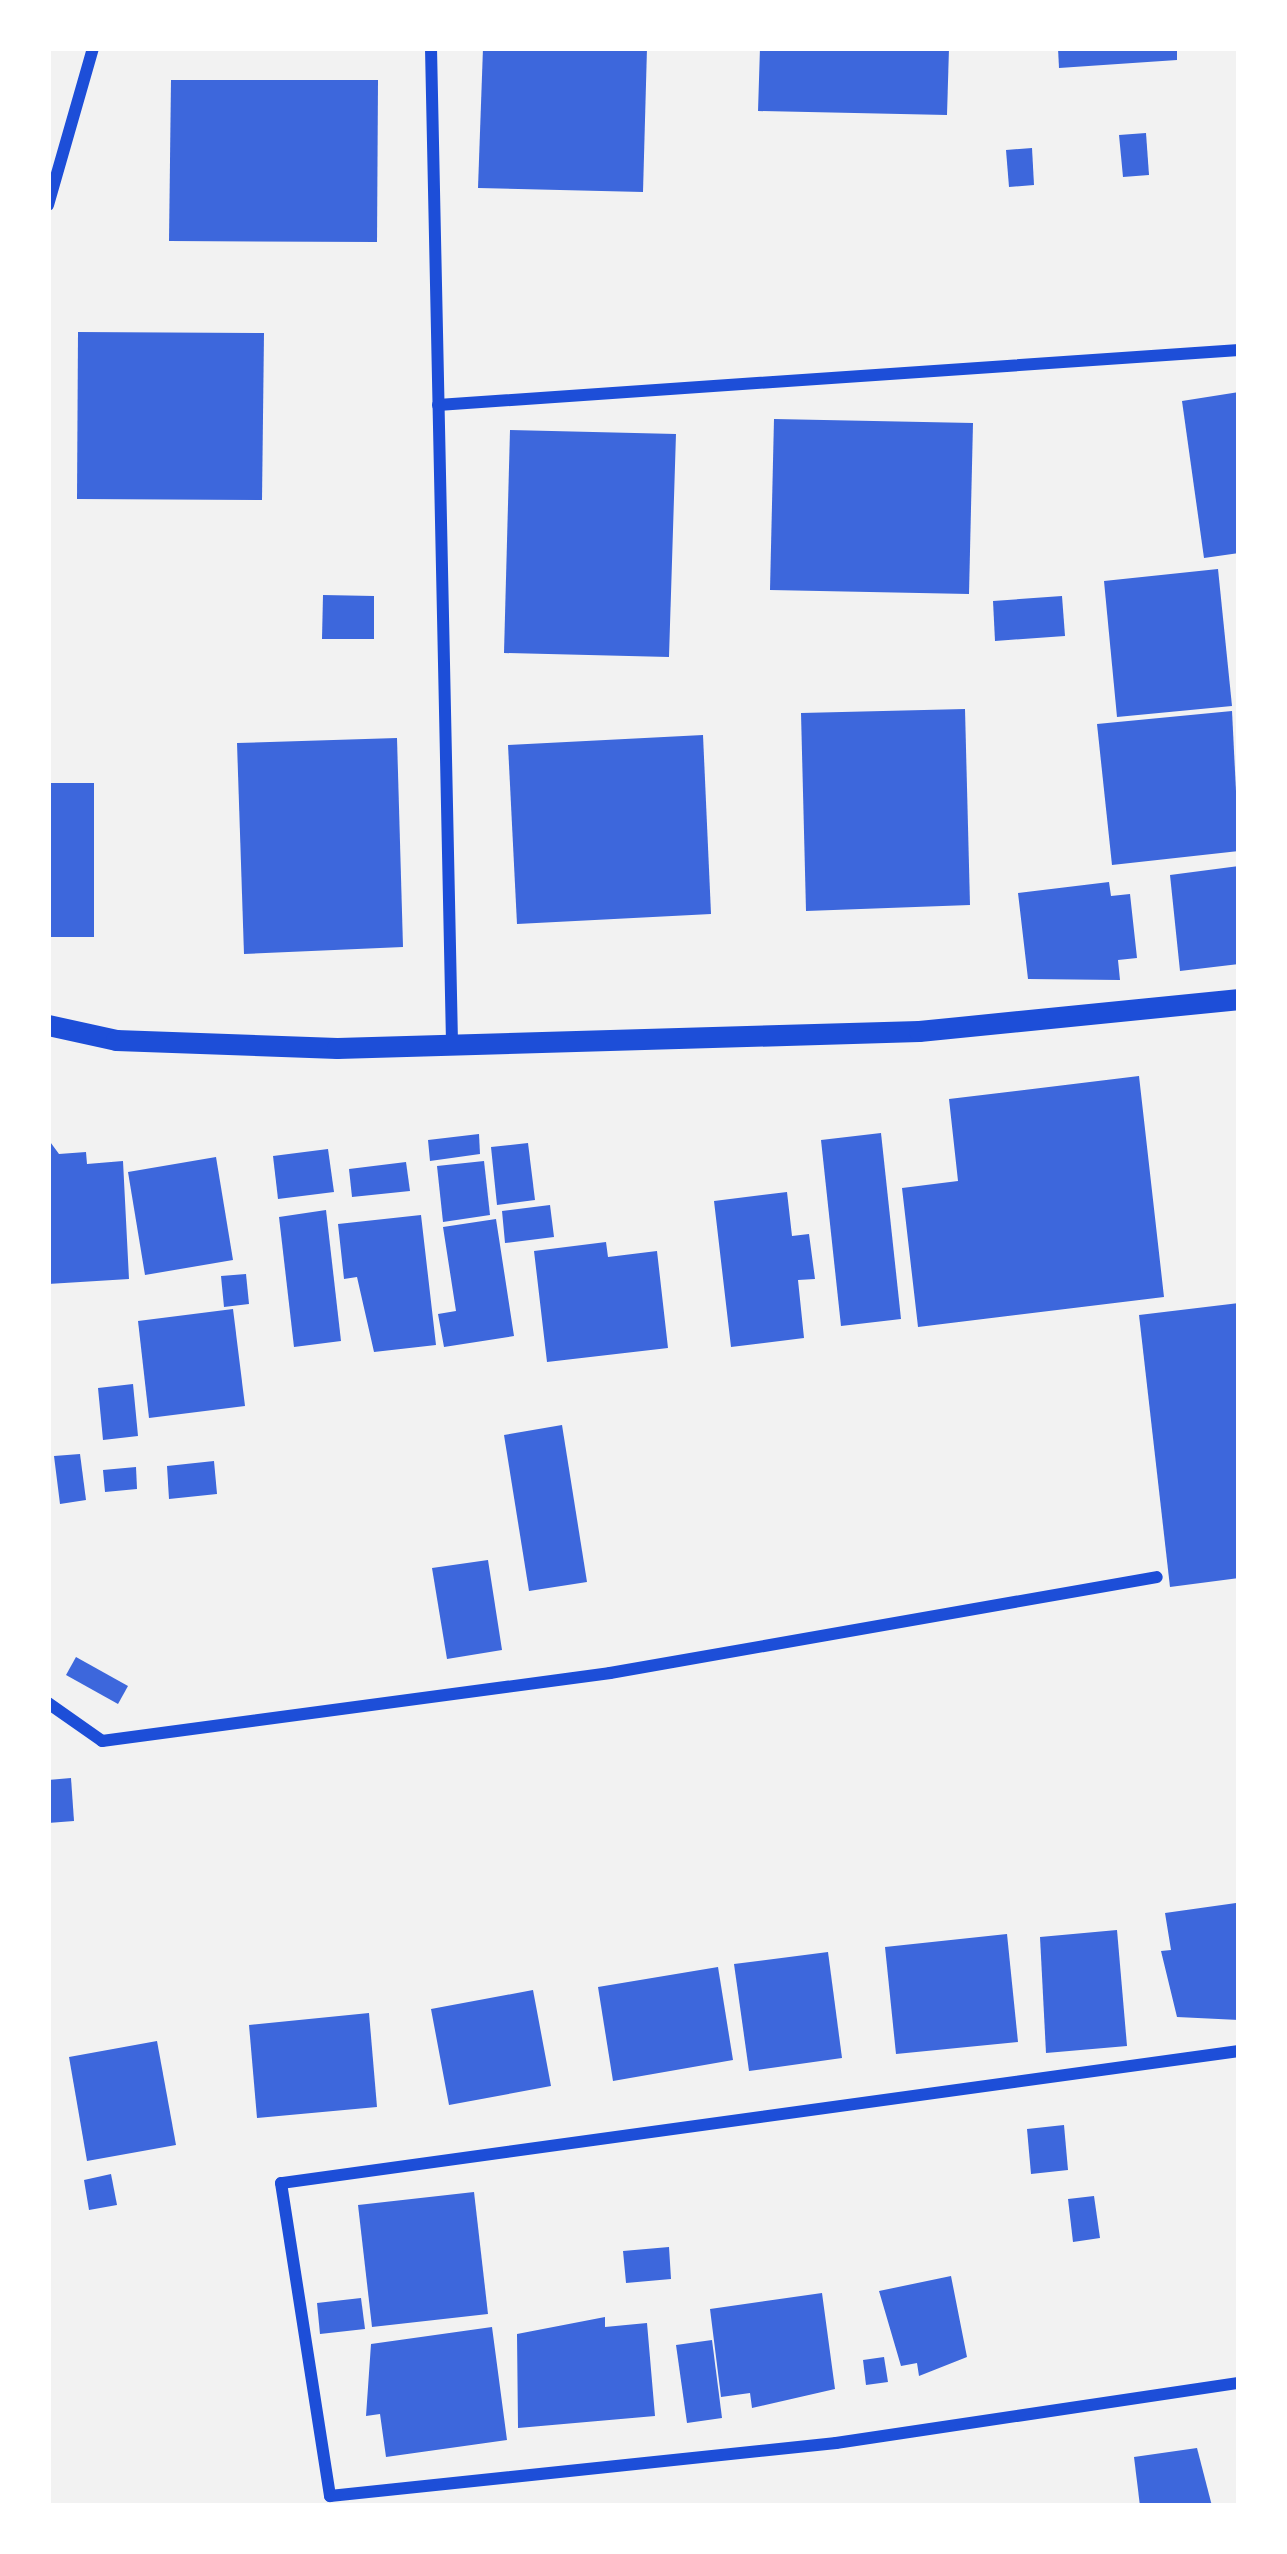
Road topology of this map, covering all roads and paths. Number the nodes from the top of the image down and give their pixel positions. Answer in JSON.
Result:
{"nodes":[{"id":1,"x":94,"y":48,"type":"edge"},
{"id":2,"x":431,"y":48,"type":"edge"},
{"id":3,"x":48,"y":205,"type":"edge"},
{"id":4,"x":1239,"y":350,"type":"edge"},
{"id":5,"x":438,"y":405,"type":"junction"},
{"id":6,"x":1239,"y":999,"type":"edge"},
{"id":7,"x":48,"y":1025,"type":"edge"},
{"id":8,"x":452,"y":1045,"type":"junction"},
{"id":9,"x":1157,"y":1576,"type":"dead end"},
{"id":10,"x":48,"y":1703,"type":"edge"},
{"id":11,"x":1239,"y":2051,"type":"edge"},
{"id":12,"x":1239,"y":2384,"type":"edge"}],
"edges":[{"from":1,"to":3,"type":"street"},
{"from":2,"to":5,"type":"street"},
{"from":4,"to":5,"type":"street"},
{"from":5,"to":8,"type":"street"},
{"from":6,"to":8,"type":"street"},
{"from":7,"to":8,"type":"street"},
{"from":9,"to":10,"type":"street"},
{"from":11,"to":12,"type":"street"}]}
